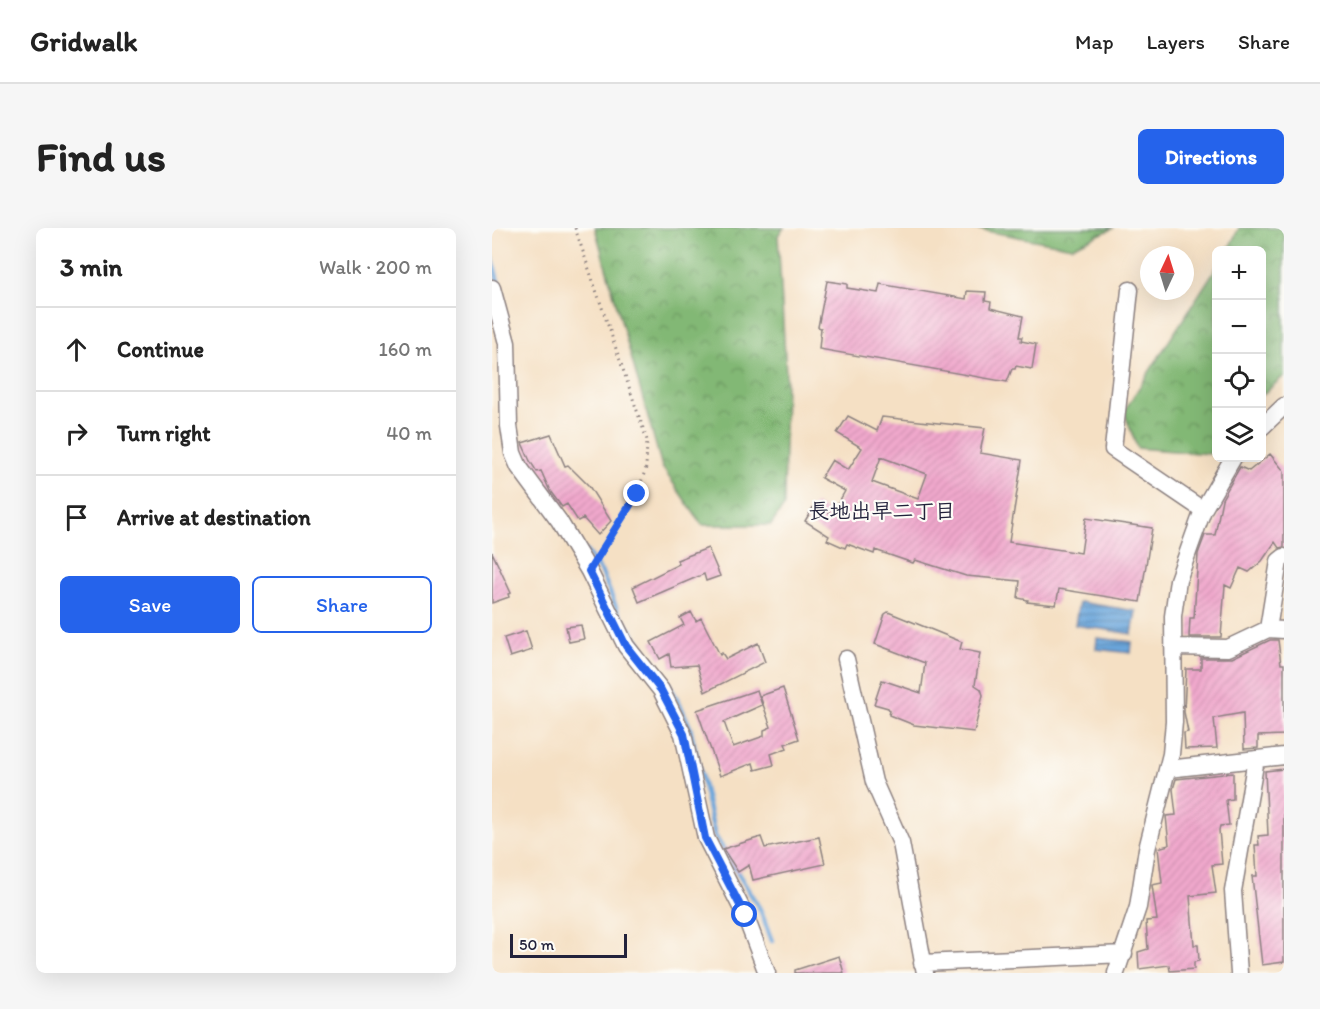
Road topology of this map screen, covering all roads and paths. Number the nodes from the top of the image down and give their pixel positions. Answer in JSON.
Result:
{"nodes":[{"id":1,"x":575,"y":228,"type":"edge"},
{"id":2,"x":492,"y":288,"type":"edge"},
{"id":3,"x":1130,"y":290,"type":"dead end"},
{"id":4,"x":1284,"y":406,"type":"edge"},
{"id":5,"x":1266,"y":423,"type":"edge"},
{"id":6,"x":1231,"y":462,"type":"edge"},
{"id":7,"x":1203,"y":510,"type":"junction"},
{"id":8,"x":1284,"y":557,"type":"edge"},
{"id":9,"x":589,"y":571,"type":"junction"},
{"id":10,"x":1276,"y":629,"type":"edge"},
{"id":11,"x":1173,"y":647,"type":"junction"},
{"id":12,"x":846,"y":659,"type":"dead end"},
{"id":13,"x":1284,"y":756,"type":"edge"},
{"id":14,"x":1256,"y":759,"type":"junction"},
{"id":15,"x":1168,"y":769,"type":"junction"},
{"id":16,"x":1124,"y":954,"type":"junction"},
{"id":17,"x":924,"y":968,"type":"edge"},
{"id":18,"x":767,"y":973,"type":"edge"},
{"id":19,"x":1116,"y":973,"type":"edge"},
{"id":20,"x":1239,"y":973,"type":"edge"}],
"edges":[{"from":1,"to":9,"type":"path"},
{"from":2,"to":9,"type":"street"},
{"from":3,"to":7,"type":"street"},
{"from":4,"to":5,"type":"street"},
{"from":6,"to":7,"type":"street"},
{"from":7,"to":11,"type":"street"},
{"from":8,"to":10,"type":"street"},
{"from":9,"to":18,"type":"street"},
{"from":10,"to":11,"type":"street"},
{"from":11,"to":15,"type":"street"},
{"from":12,"to":17,"type":"street"},
{"from":13,"to":14,"type":"street"},
{"from":14,"to":15,"type":"street"},
{"from":14,"to":20,"type":"street"},
{"from":15,"to":16,"type":"street"},
{"from":16,"to":17,"type":"street"},
{"from":16,"to":19,"type":"street"}]}
